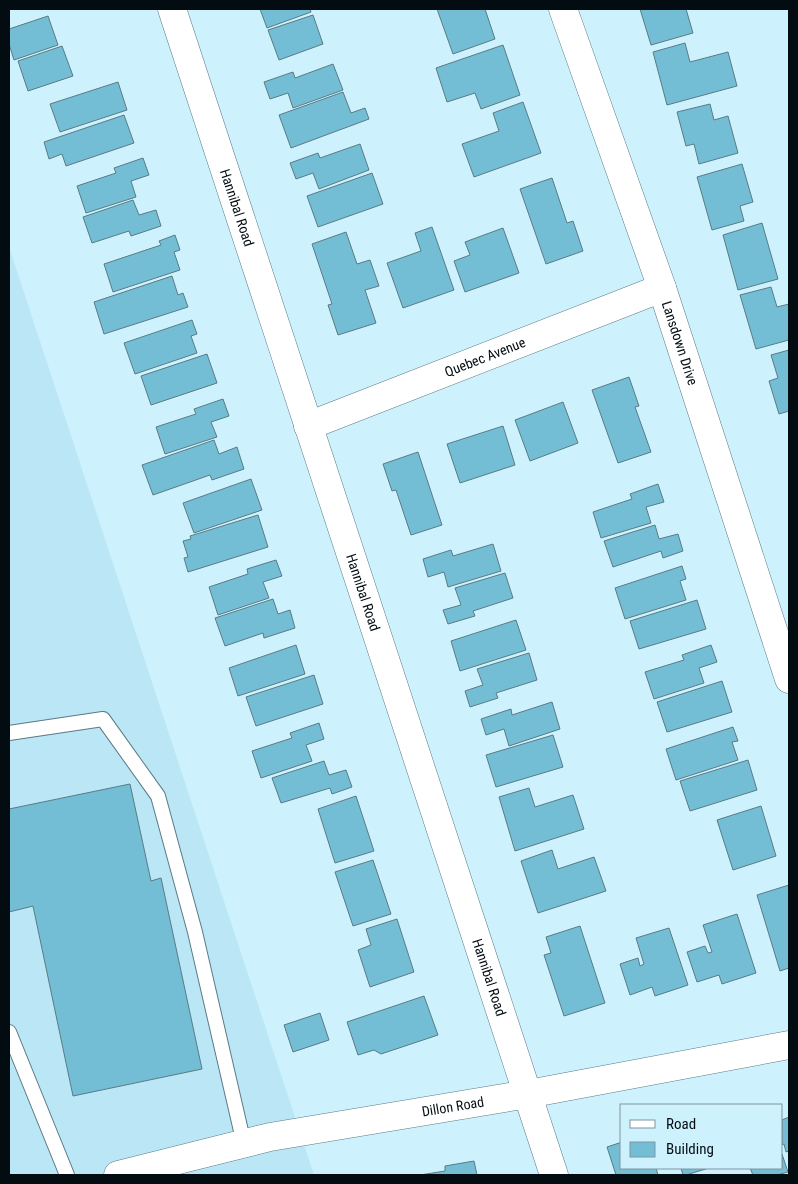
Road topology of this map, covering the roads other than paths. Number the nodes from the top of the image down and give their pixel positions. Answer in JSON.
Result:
{"nodes":[{"id":1,"x":172,"y":9,"type":"edge"},
{"id":2,"x":564,"y":9,"type":"edge"},
{"id":3,"x":662,"y":288,"type":"junction"},
{"id":4,"x":308,"y":426,"type":"junction"},
{"id":5,"x":789,"y":680,"type":"edge"},
{"id":6,"x":9,"y":733,"type":"edge"},
{"id":7,"x":9,"y":1032,"type":"edge"},
{"id":8,"x":789,"y":1045,"type":"edge"},
{"id":9,"x":528,"y":1094,"type":"junction"},
{"id":10,"x":244,"y":1144,"type":"junction"},
{"id":11,"x":67,"y":1175,"type":"edge"},
{"id":12,"x":118,"y":1175,"type":"edge"},
{"id":13,"x":554,"y":1175,"type":"edge"}],
"edges":[{"from":1,"to":4,"type":"street","name":"Hannibal Road"},
{"from":2,"to":3,"type":"street","name":"Lansdown Drive"},
{"from":3,"to":4,"type":"street","name":"Quebec Avenue"},
{"from":3,"to":5,"type":"street","name":"Lansdown Drive"},
{"from":4,"to":9,"type":"street","name":"Hannibal Road"},
{"from":6,"to":10,"type":"lane"},
{"from":7,"to":11,"type":"lane"},
{"from":8,"to":9,"type":"street","name":"Dillon Road"},
{"from":9,"to":10,"type":"street","name":"Dillon Road"},
{"from":9,"to":13,"type":"street","name":"Hannibal Road"},
{"from":10,"to":12,"type":"street","name":"Dillon Road"}]}
